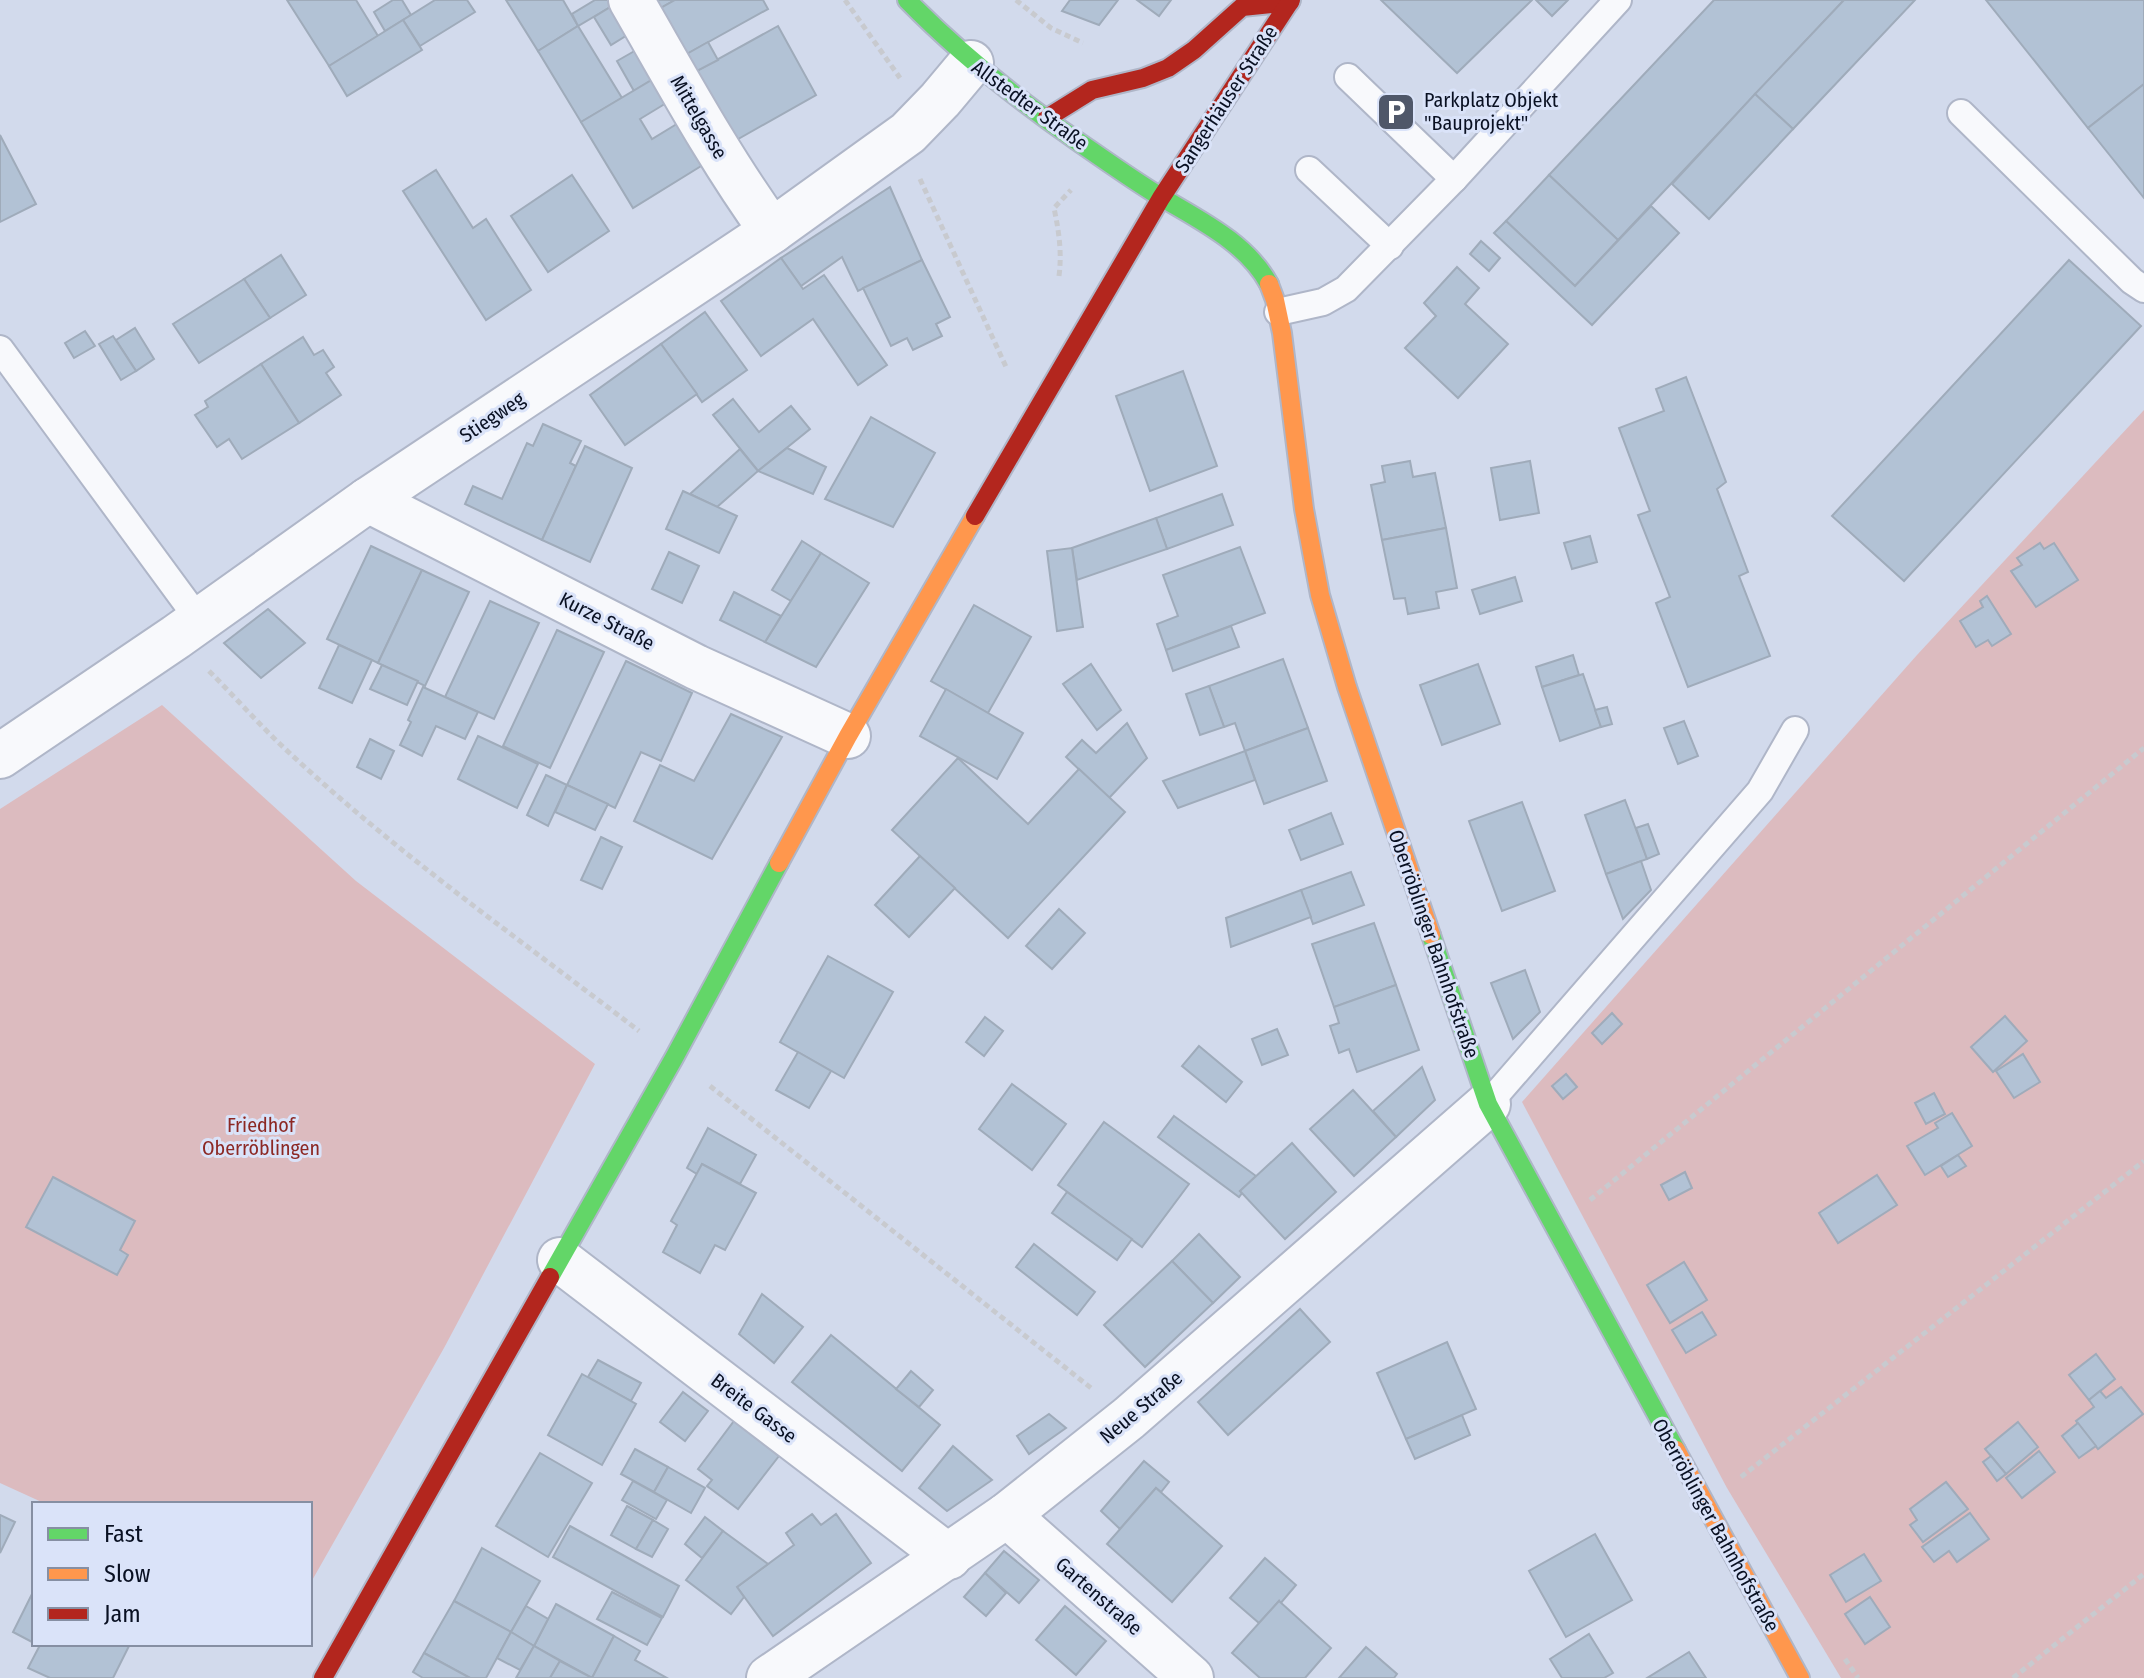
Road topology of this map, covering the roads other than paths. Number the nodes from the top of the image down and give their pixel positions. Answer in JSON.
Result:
{"nodes":[{"id":1,"x":631,"y":0,"type":"edge"},
{"id":2,"x":907,"y":0,"type":"edge"},
{"id":3,"x":1618,"y":0,"type":"edge"},
{"id":4,"x":1290,"y":1,"type":"edge"},
{"id":5,"x":971,"y":63,"type":"junction"},
{"id":6,"x":1348,"y":77,"type":"dead end"},
{"id":7,"x":1961,"y":113,"type":"dead end"},
{"id":8,"x":1047,"y":118,"type":"junction"},
{"id":9,"x":1309,"y":170,"type":"dead end"},
{"id":10,"x":1454,"y":179,"type":"junction"},
{"id":11,"x":1161,"y":198,"type":"junction"},
{"id":12,"x":772,"y":231,"type":"junction"},
{"id":13,"x":1390,"y":246,"type":"junction"},
{"id":14,"x":2144,"y":289,"type":"edge"},
{"id":15,"x":1278,"y":312,"type":"junction"},
{"id":16,"x":0,"y":349,"type":"edge"},
{"id":17,"x":368,"y":500,"type":"junction"},
{"id":18,"x":187,"y":628,"type":"junction"},
{"id":19,"x":1795,"y":730,"type":"dead end"},
{"id":20,"x":848,"y":736,"type":"junction"},
{"id":21,"x":0,"y":756,"type":"edge"},
{"id":22,"x":1488,"y":1104,"type":"junction"},
{"id":23,"x":560,"y":1260,"type":"junction"},
{"id":24,"x":1007,"y":1515,"type":"junction"},
{"id":25,"x":949,"y":1557,"type":"junction"},
{"id":26,"x":323,"y":1678,"type":"edge"},
{"id":27,"x":769,"y":1678,"type":"edge"},
{"id":28,"x":1191,"y":1678,"type":"edge"},
{"id":29,"x":1800,"y":1678,"type":"edge"}],
"edges":[{"from":1,"to":12,"type":"street","name":"Mittelgasse"},
{"from":2,"to":5,"type":"main road","name":"Allstedter Straße"},
{"from":3,"to":10,"type":"lane"},
{"from":4,"to":8,"type":"main road"},
{"from":4,"to":11,"type":"main road","name":"Sangerhäuser Straße"},
{"from":5,"to":8,"type":"main road","name":"Allstedter Straße"},
{"from":5,"to":12,"type":"street","name":"Stiegweg"},
{"from":6,"to":10,"type":"lane"},
{"from":7,"to":14,"type":"lane"},
{"from":8,"to":11,"type":"main road","name":"Allstedter Straße"},
{"from":9,"to":13,"type":"lane"},
{"from":10,"to":13,"type":"lane"},
{"from":11,"to":15,"type":"main road","name":"Oberröblinger Bahnhofstraße"},
{"from":11,"to":20,"type":"main road","name":"Sangerhäuser Straße"},
{"from":12,"to":17,"type":"street","name":"Stiegweg"},
{"from":13,"to":15,"type":"lane"},
{"from":15,"to":22,"type":"main road","name":"Oberröblinger Bahnhofstraße"},
{"from":16,"to":18,"type":"lane"},
{"from":17,"to":18,"type":"street","name":"Stiegweg"},
{"from":17,"to":20,"type":"street","name":"Kurze Straße"},
{"from":18,"to":21,"type":"street","name":"Stiegweg"},
{"from":19,"to":22,"type":"lane"},
{"from":20,"to":23,"type":"main road","name":"Sangerhäuser Straße"},
{"from":22,"to":24,"type":"street","name":"Neue Straße"},
{"from":22,"to":29,"type":"main road","name":"Oberröblinger Bahnhofstraße"},
{"from":23,"to":25,"type":"street","name":"Breite Gasse"},
{"from":23,"to":26,"type":"main road","name":"Sangerhäuser Straße"},
{"from":24,"to":25,"type":"street","name":"Neue Straße"},
{"from":24,"to":28,"type":"street","name":"Gartenstraße"},
{"from":25,"to":27,"type":"street","name":"Neue Straße"}]}
